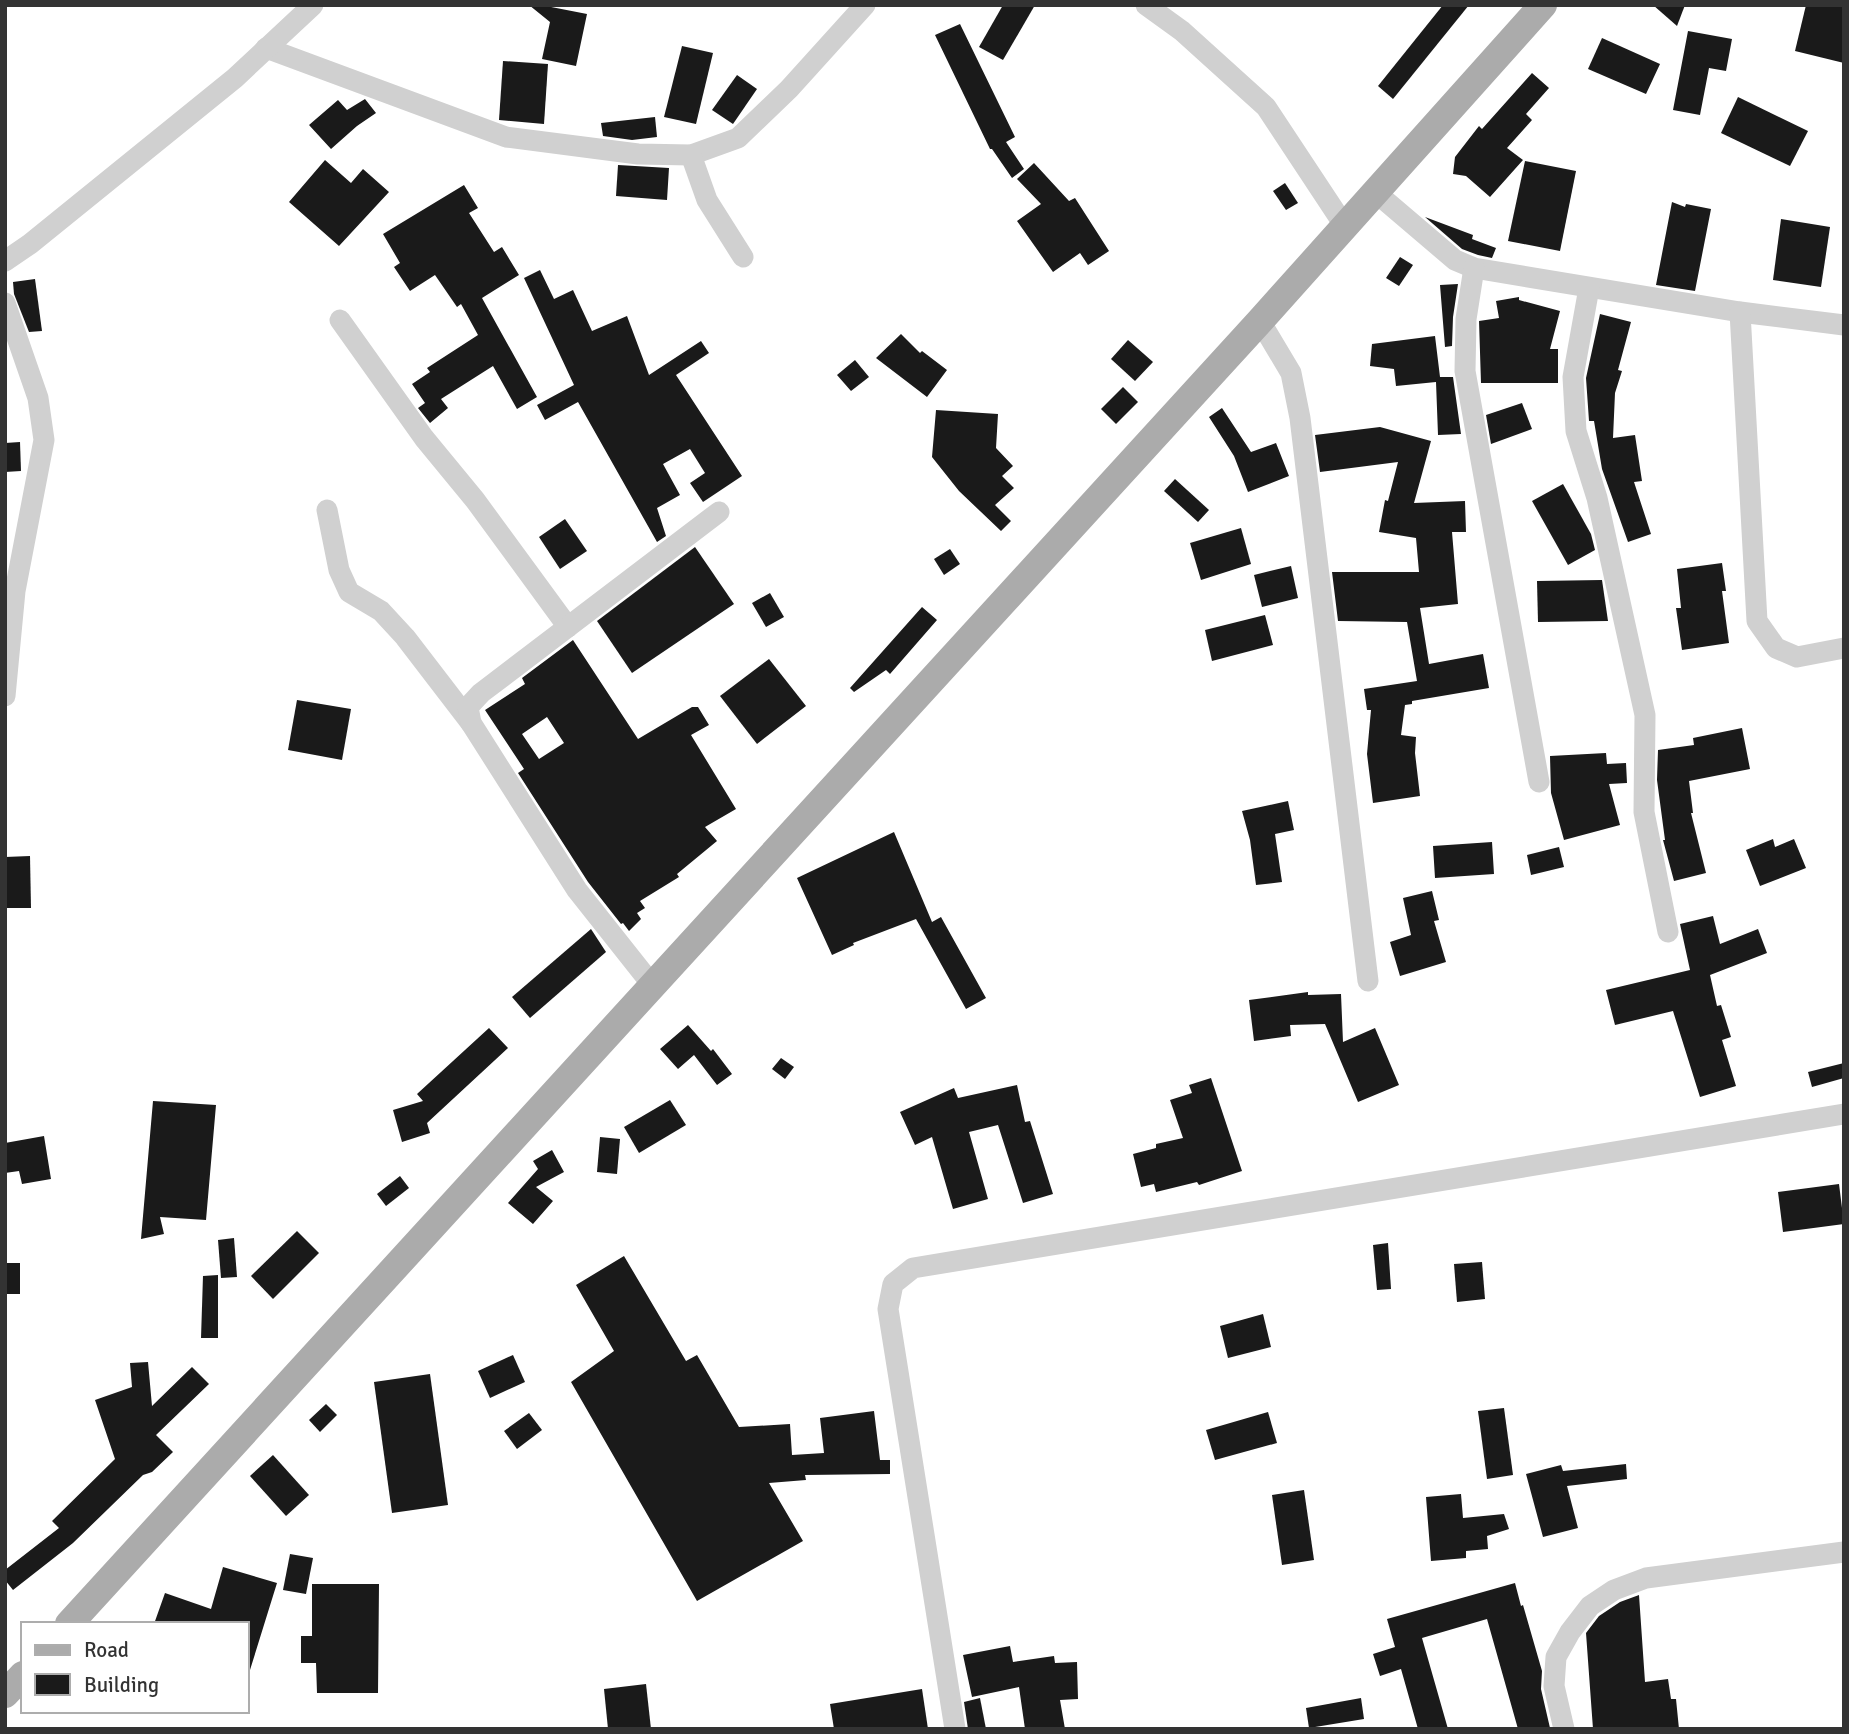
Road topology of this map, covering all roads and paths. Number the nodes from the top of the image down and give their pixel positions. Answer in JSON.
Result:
{"nodes":[{"id":1,"x":313,"y":5,"type":"edge"},
{"id":2,"x":865,"y":5,"type":"edge"},
{"id":3,"x":1146,"y":5,"type":"edge"},
{"id":4,"x":1543,"y":5,"type":"edge"},
{"id":5,"x":266,"y":48,"type":"junction"},
{"id":6,"x":691,"y":155,"type":"junction"},
{"id":7,"x":1374,"y":191,"type":"junction"},
{"id":8,"x":1344,"y":225,"type":"junction"},
{"id":9,"x":743,"y":257,"type":"dead end"},
{"id":10,"x":5,"y":261,"type":"edge"},
{"id":11,"x":1474,"y":268,"type":"junction"},
{"id":12,"x":1589,"y":288,"type":"junction"},
{"id":13,"x":5,"y":303,"type":"edge"},
{"id":14,"x":1740,"y":312,"type":"junction"},
{"id":15,"x":340,"y":320,"type":"dead end"},
{"id":16,"x":1260,"y":321,"type":"junction"},
{"id":17,"x":1844,"y":325,"type":"edge"},
{"id":18,"x":327,"y":510,"type":"dead end"},
{"id":19,"x":719,"y":512,"type":"dead end"},
{"id":20,"x":568,"y":627,"type":"junction"},
{"id":21,"x":1844,"y":648,"type":"edge"},
{"id":22,"x":5,"y":696,"type":"edge"},
{"id":23,"x":471,"y":723,"type":"junction"},
{"id":24,"x":1539,"y":782,"type":"dead end"},
{"id":25,"x":1668,"y":932,"type":"dead end"},
{"id":26,"x":1368,"y":981,"type":"dead end"},
{"id":27,"x":653,"y":986,"type":"junction"},
{"id":28,"x":1844,"y":1114,"type":"edge"},
{"id":29,"x":1844,"y":1552,"type":"edge"},
{"id":30,"x":71,"y":1622,"type":"edge"},
{"id":31,"x":21,"y":1677,"type":"edge"},
{"id":32,"x":5,"y":1694,"type":"edge"},
{"id":33,"x":955,"y":1729,"type":"edge"},
{"id":34,"x":1564,"y":1729,"type":"edge"}],
"edges":[{"from":1,"to":5,"type":"street"},
{"from":2,"to":6,"type":"street"},
{"from":3,"to":8,"type":"street"},
{"from":4,"to":7,"type":"main road"},
{"from":5,"to":6,"type":"street"},
{"from":5,"to":10,"type":"street"},
{"from":6,"to":9,"type":"street"},
{"from":7,"to":8,"type":"main road"},
{"from":7,"to":11,"type":"street"},
{"from":8,"to":16,"type":"main road"},
{"from":11,"to":12,"type":"street"},
{"from":11,"to":24,"type":"street"},
{"from":12,"to":14,"type":"street"},
{"from":12,"to":25,"type":"street"},
{"from":13,"to":22,"type":"street"},
{"from":14,"to":17,"type":"street"},
{"from":14,"to":21,"type":"street"},
{"from":15,"to":20,"type":"street"},
{"from":16,"to":26,"type":"street"},
{"from":16,"to":27,"type":"main road"},
{"from":18,"to":23,"type":"street"},
{"from":19,"to":20,"type":"street"},
{"from":20,"to":23,"type":"street"},
{"from":23,"to":27,"type":"street"},
{"from":27,"to":30,"type":"main road"},
{"from":28,"to":33,"type":"street"},
{"from":29,"to":34,"type":"street"},
{"from":31,"to":32,"type":"main road"}]}
